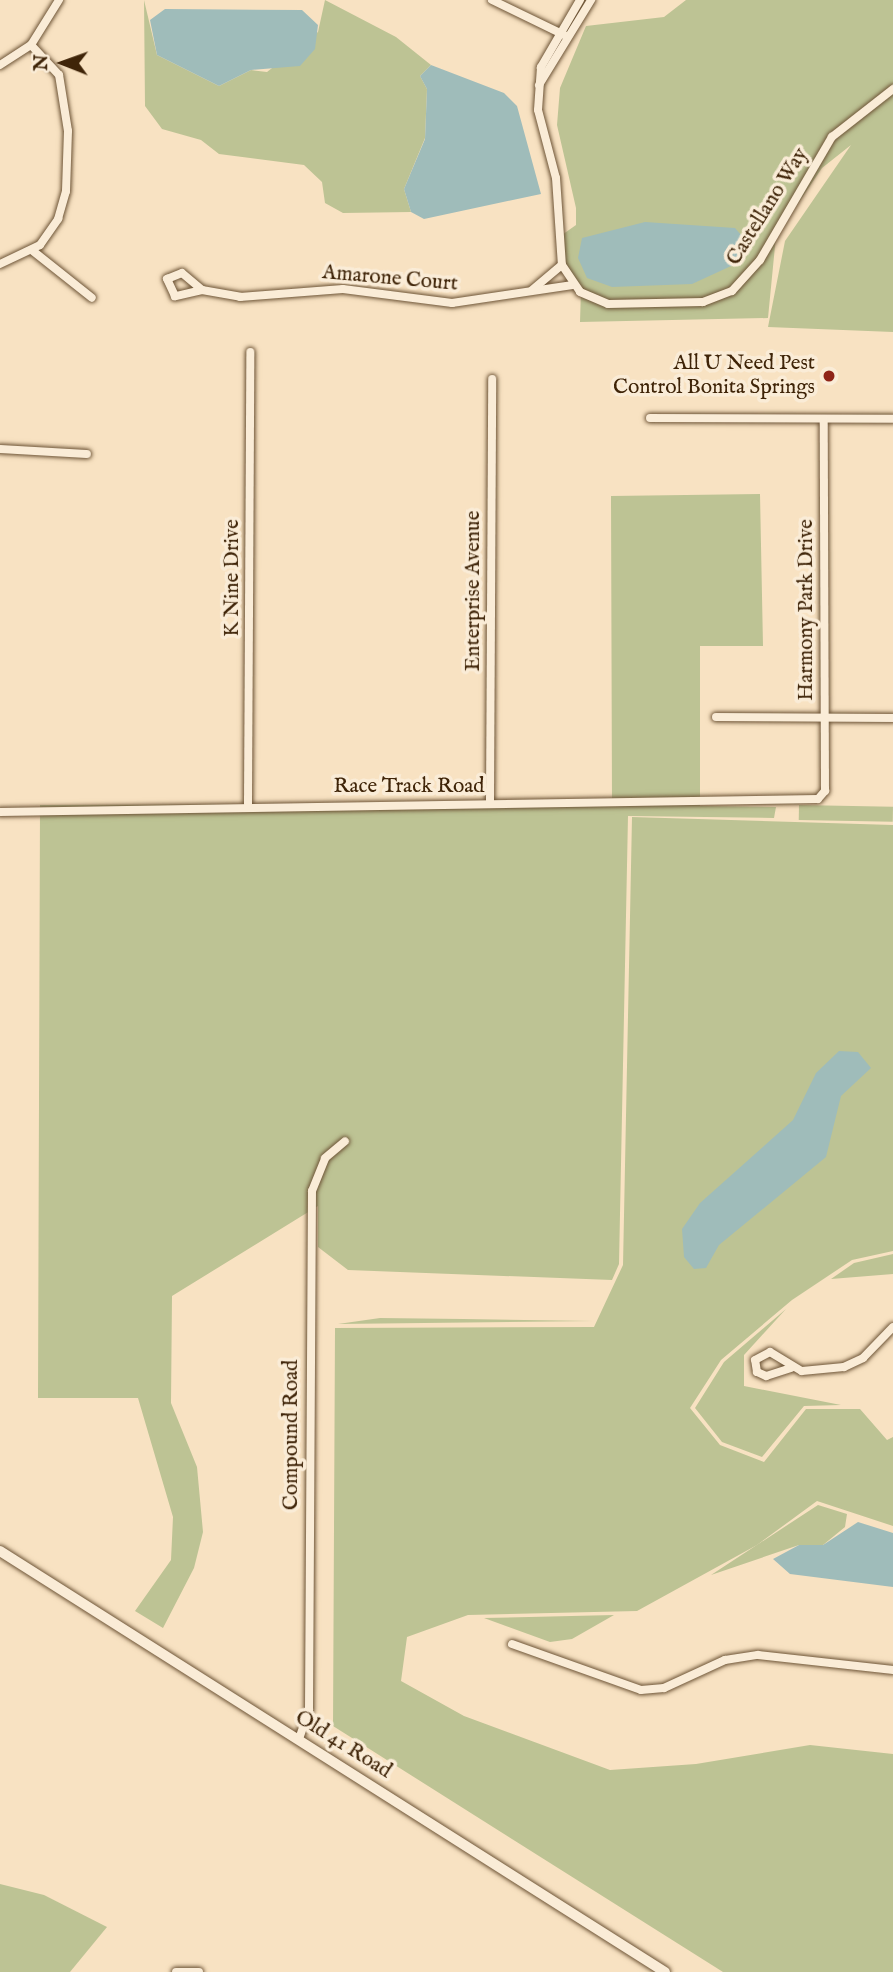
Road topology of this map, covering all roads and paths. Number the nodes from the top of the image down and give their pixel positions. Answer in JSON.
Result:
{"nodes":[{"id":1,"x":59,"y":0,"type":"edge"},
{"id":2,"x":492,"y":0,"type":"edge"},
{"id":3,"x":580,"y":0,"type":"edge"},
{"id":4,"x":591,"y":0,"type":"edge"},
{"id":5,"x":561,"y":33,"type":"junction"},
{"id":6,"x":570,"y":38,"type":"junction"},
{"id":7,"x":31,"y":45,"type":"junction"},
{"id":8,"x":0,"y":65,"type":"edge"},
{"id":9,"x":539,"y":85,"type":"junction"},
{"id":10,"x":893,"y":89,"type":"edge"},
{"id":11,"x":33,"y":251,"type":"junction"},
{"id":12,"x":0,"y":264,"type":"edge"},
{"id":13,"x":562,"y":265,"type":"junction"},
{"id":14,"x":573,"y":285,"type":"junction"},
{"id":15,"x":202,"y":290,"type":"dead end"},
{"id":16,"x":532,"y":290,"type":"junction"},
{"id":17,"x":92,"y":298,"type":"dead end"},
{"id":18,"x":250,"y":352,"type":"dead end"},
{"id":19,"x":492,"y":379,"type":"dead end"},
{"id":20,"x":650,"y":418,"type":"dead end"},
{"id":21,"x":824,"y":419,"type":"junction"},
{"id":22,"x":893,"y":419,"type":"edge"},
{"id":23,"x":0,"y":449,"type":"edge"},
{"id":24,"x":87,"y":454,"type":"dead end"},
{"id":25,"x":716,"y":718,"type":"dead end"},
{"id":26,"x":825,"y":718,"type":"junction"},
{"id":27,"x":893,"y":718,"type":"edge"},
{"id":28,"x":818,"y":799,"type":"joint"},
{"id":29,"x":248,"y":804,"type":"junction"},
{"id":30,"x":490,"y":804,"type":"junction"},
{"id":31,"x":0,"y":812,"type":"edge"},
{"id":32,"x":345,"y":1140,"type":"dead end"},
{"id":33,"x":893,"y":1327,"type":"edge"},
{"id":34,"x":792,"y":1368,"type":"dead end"},
{"id":35,"x":0,"y":1551,"type":"edge"},
{"id":36,"x":512,"y":1644,"type":"dead end"},
{"id":37,"x":893,"y":1670,"type":"edge"},
{"id":38,"x":299,"y":1739,"type":"junction"},
{"id":39,"x":176,"y":1972,"type":"edge"},
{"id":40,"x":199,"y":1972,"type":"edge"},
{"id":41,"x":665,"y":1972,"type":"edge"}],
"edges":[{"from":1,"to":7,"type":"street"},
{"from":2,"to":5,"type":"street"},
{"from":3,"to":5,"type":"street"},
{"from":4,"to":6,"type":"street"},
{"from":5,"to":6,"type":"street"},
{"from":5,"to":9,"type":"street"},
{"from":6,"to":9,"type":"street"},
{"from":7,"to":8,"type":"street"},
{"from":7,"to":11,"type":"street"},
{"from":9,"to":13,"type":"street"},
{"from":10,"to":14,"type":"street","name":"Castellano Way"},
{"from":11,"to":12,"type":"street"},
{"from":11,"to":17,"type":"street"},
{"from":13,"to":14,"type":"street"},
{"from":13,"to":16,"type":"street"},
{"from":14,"to":16,"type":"street","name":"Amarone Court"},
{"from":15,"to":16,"type":"street","name":"Amarone Court"},
{"from":18,"to":29,"type":"street","name":"K Nine Drive"},
{"from":19,"to":30,"type":"street","name":"Enterprise Avenue"},
{"from":20,"to":21,"type":"street"},
{"from":21,"to":22,"type":"street"},
{"from":21,"to":26,"type":"street","name":"Harmony Park Drive"},
{"from":23,"to":24,"type":"street"},
{"from":25,"to":26,"type":"street"},
{"from":26,"to":27,"type":"street"},
{"from":26,"to":28,"type":"street","name":"Harmony Park Drive"},
{"from":28,"to":30,"type":"street","name":"Race Track Road"},
{"from":29,"to":30,"type":"street","name":"Race Track Road"},
{"from":29,"to":31,"type":"street","name":"Race Track Road"},
{"from":32,"to":38,"type":"street","name":"Compound Road"},
{"from":33,"to":34,"type":"street"},
{"from":35,"to":38,"type":"street","name":"Old 41 Road"},
{"from":36,"to":37,"type":"street"},
{"from":38,"to":41,"type":"street","name":"Old 41 Road"},
{"from":39,"to":40,"type":"street"}]}
